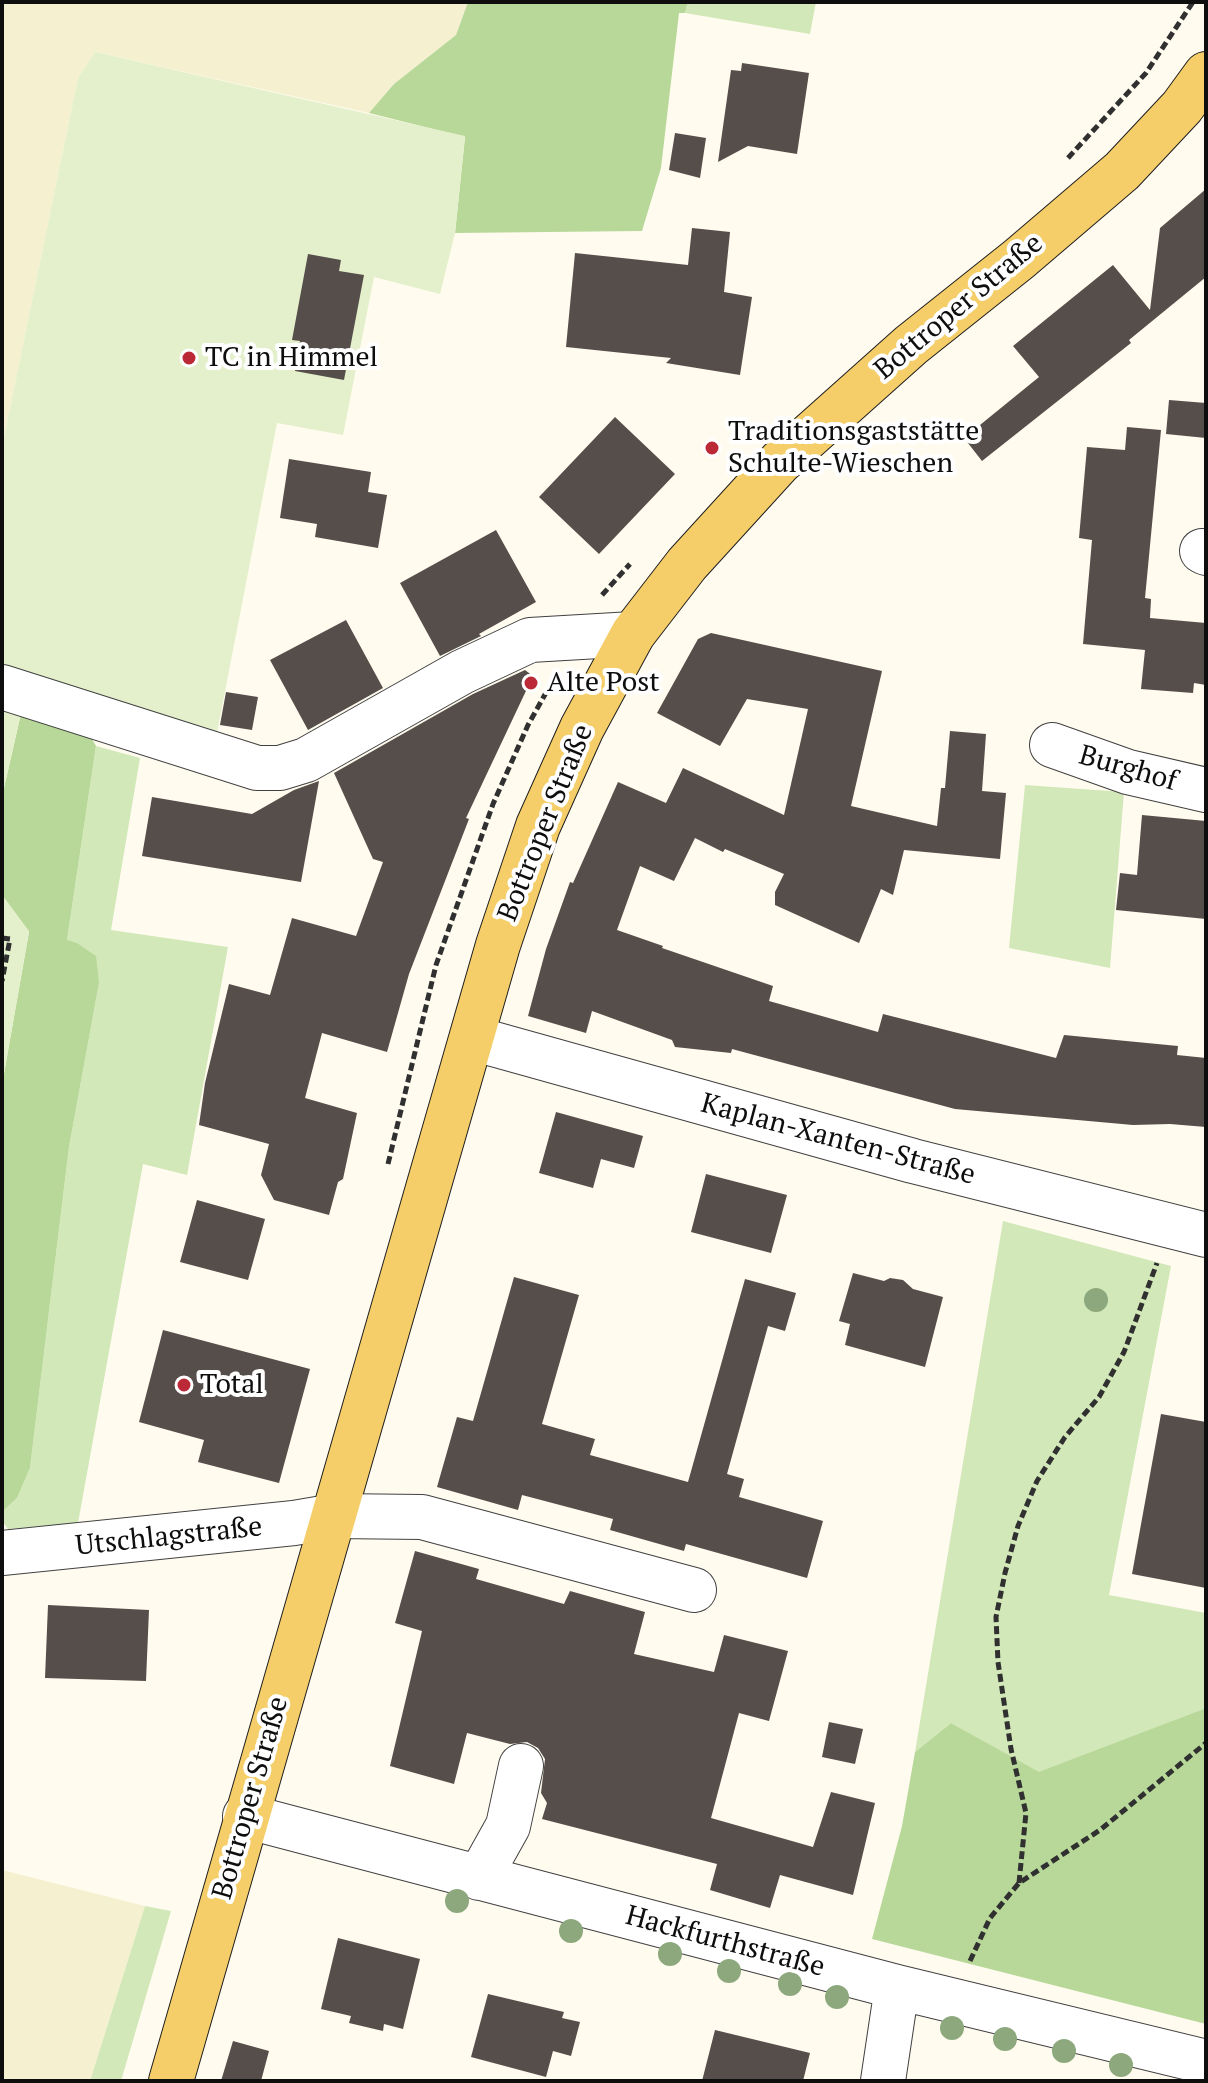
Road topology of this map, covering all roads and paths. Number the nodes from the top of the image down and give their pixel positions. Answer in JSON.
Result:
{"nodes":[{"id":1,"x":1206,"y":74,"type":"edge"},
{"id":2,"x":633,"y":634,"type":"junction"},
{"id":3,"x":2,"y":687,"type":"edge"},
{"id":4,"x":1052,"y":745,"type":"dead end"},
{"id":5,"x":1206,"y":790,"type":"edge"},
{"id":6,"x":2,"y":938,"type":"edge"},
{"id":7,"x":2,"y":981,"type":"edge"},
{"id":8,"x":472,"y":1038,"type":"junction"},
{"id":9,"x":1187,"y":1232,"type":"edge"},
{"id":10,"x":335,"y":1516,"type":"junction"},
{"id":11,"x":2,"y":1553,"type":"edge"},
{"id":12,"x":694,"y":1590,"type":"dead end"},
{"id":13,"x":1206,"y":1743,"type":"edge"},
{"id":14,"x":521,"y":1766,"type":"dead end"},
{"id":15,"x":245,"y":1816,"type":"junction"},
{"id":16,"x":479,"y":1878,"type":"junction"},
{"id":17,"x":1019,"y":1883,"type":"junction"},
{"id":18,"x":897,"y":1987,"type":"junction"},
{"id":19,"x":951,"y":2000,"type":"junction"},
{"id":20,"x":1206,"y":2062,"type":"edge"},
{"id":21,"x":171,"y":2081,"type":"edge"},
{"id":22,"x":883,"y":2081,"type":"edge"}],
"edges":[{"from":1,"to":2,"type":"main road","name":"Bottroper Straße"},
{"from":2,"to":3,"type":"street"},
{"from":2,"to":8,"type":"main road","name":"Bottroper Straße"},
{"from":4,"to":5,"type":"street","name":"Burghof"},
{"from":6,"to":7,"type":"path"},
{"from":8,"to":9,"type":"street","name":"Kaplan-Xanten-Straße"},
{"from":8,"to":10,"type":"main road","name":"Bottroper Straße"},
{"from":9,"to":17,"type":"path"},
{"from":10,"to":11,"type":"street","name":"Utschlagstraße"},
{"from":10,"to":12,"type":"street"},
{"from":10,"to":15,"type":"main road","name":"Bottroper Straße"},
{"from":13,"to":17,"type":"path"},
{"from":14,"to":16,"type":"street"},
{"from":15,"to":16,"type":"street","name":"Hackfurthstraße"},
{"from":15,"to":21,"type":"main road","name":"Bottroper Straße"},
{"from":16,"to":18,"type":"street","name":"Hackfurthstraße"},
{"from":17,"to":19,"type":"path"},
{"from":18,"to":19,"type":"street","name":"Hackfurthstraße"},
{"from":18,"to":22,"type":"street"},
{"from":19,"to":20,"type":"street","name":"Hackfurthstraße"}]}
